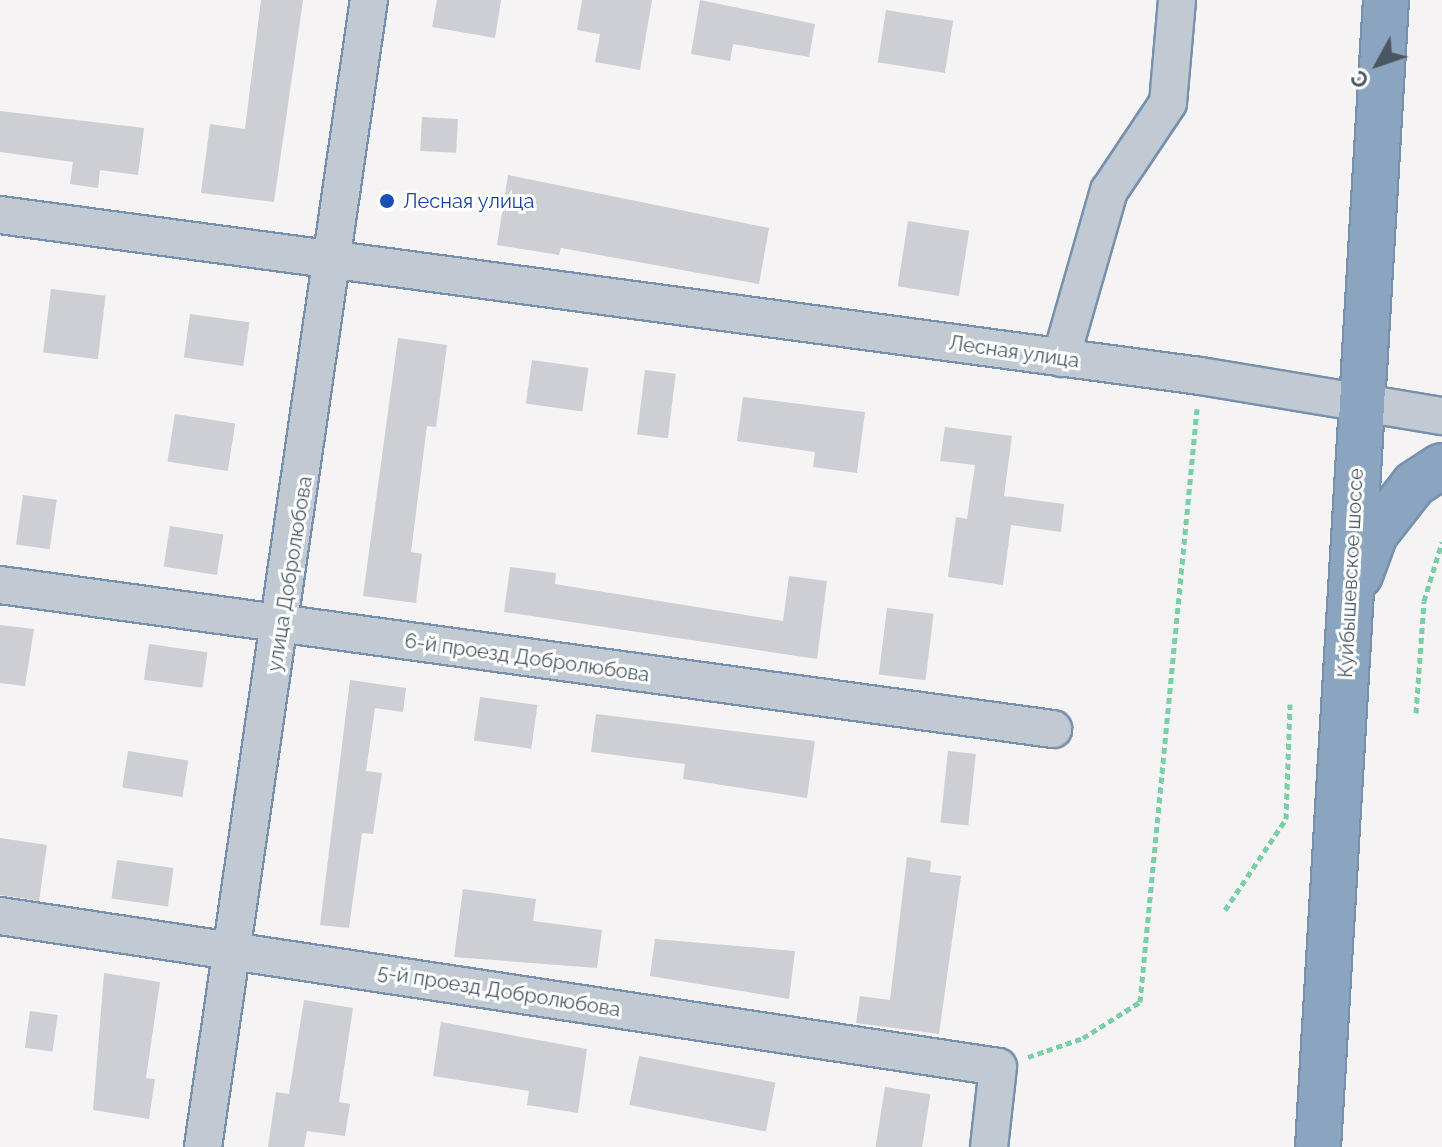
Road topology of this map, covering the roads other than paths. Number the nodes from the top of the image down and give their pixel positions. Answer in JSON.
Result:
{"nodes":[{"id":1,"x":369,"y":0,"type":"edge"},
{"id":2,"x":1177,"y":0,"type":"edge"},
{"id":3,"x":1386,"y":0,"type":"edge"},
{"id":4,"x":0,"y":215,"type":"edge"},
{"id":5,"x":337,"y":262,"type":"junction"},
{"id":6,"x":1061,"y":358,"type":"junction"},
{"id":7,"x":1361,"y":400,"type":"junction"},
{"id":8,"x":1442,"y":416,"type":"edge"},
{"id":9,"x":1442,"y":466,"type":"edge"},
{"id":10,"x":0,"y":585,"type":"edge"},
{"id":11,"x":1349,"y":603,"type":"junction"},
{"id":12,"x":282,"y":625,"type":"junction"},
{"id":13,"x":1053,"y":729,"type":"dead end"},
{"id":14,"x":0,"y":916,"type":"edge"},
{"id":15,"x":233,"y":950,"type":"junction"},
{"id":16,"x":203,"y":1147,"type":"edge"},
{"id":17,"x":989,"y":1147,"type":"edge"},
{"id":18,"x":1318,"y":1147,"type":"edge"}],
"edges":[{"from":1,"to":5,"type":"street","name":"улица Добролюбова"},
{"from":2,"to":6,"type":"street"},
{"from":3,"to":7,"type":"highway","name":"Куйбышевское шоссе"},
{"from":4,"to":5,"type":"street","name":"Лесная улица"},
{"from":5,"to":6,"type":"street","name":"Лесная улица"},
{"from":5,"to":12,"type":"street","name":"улица Добролюбова"},
{"from":6,"to":7,"type":"street","name":"Лесная улица"},
{"from":7,"to":8,"type":"street","name":"Лесная улица"},
{"from":7,"to":11,"type":"highway","name":"Куйбышевское шоссе"},
{"from":9,"to":11,"type":"highway"},
{"from":10,"to":12,"type":"street","name":"6-й проезд Добролюбова"},
{"from":11,"to":18,"type":"highway","name":"Куйбышевское шоссе"},
{"from":12,"to":13,"type":"street","name":"6-й проезд Добролюбова"},
{"from":12,"to":15,"type":"street","name":"улица Добролюбова"},
{"from":14,"to":15,"type":"street","name":"5-й проезд Добролюбова"},
{"from":15,"to":16,"type":"street","name":"улица Добролюбова"},
{"from":15,"to":17,"type":"street","name":"5-й проезд Добролюбова"}]}
